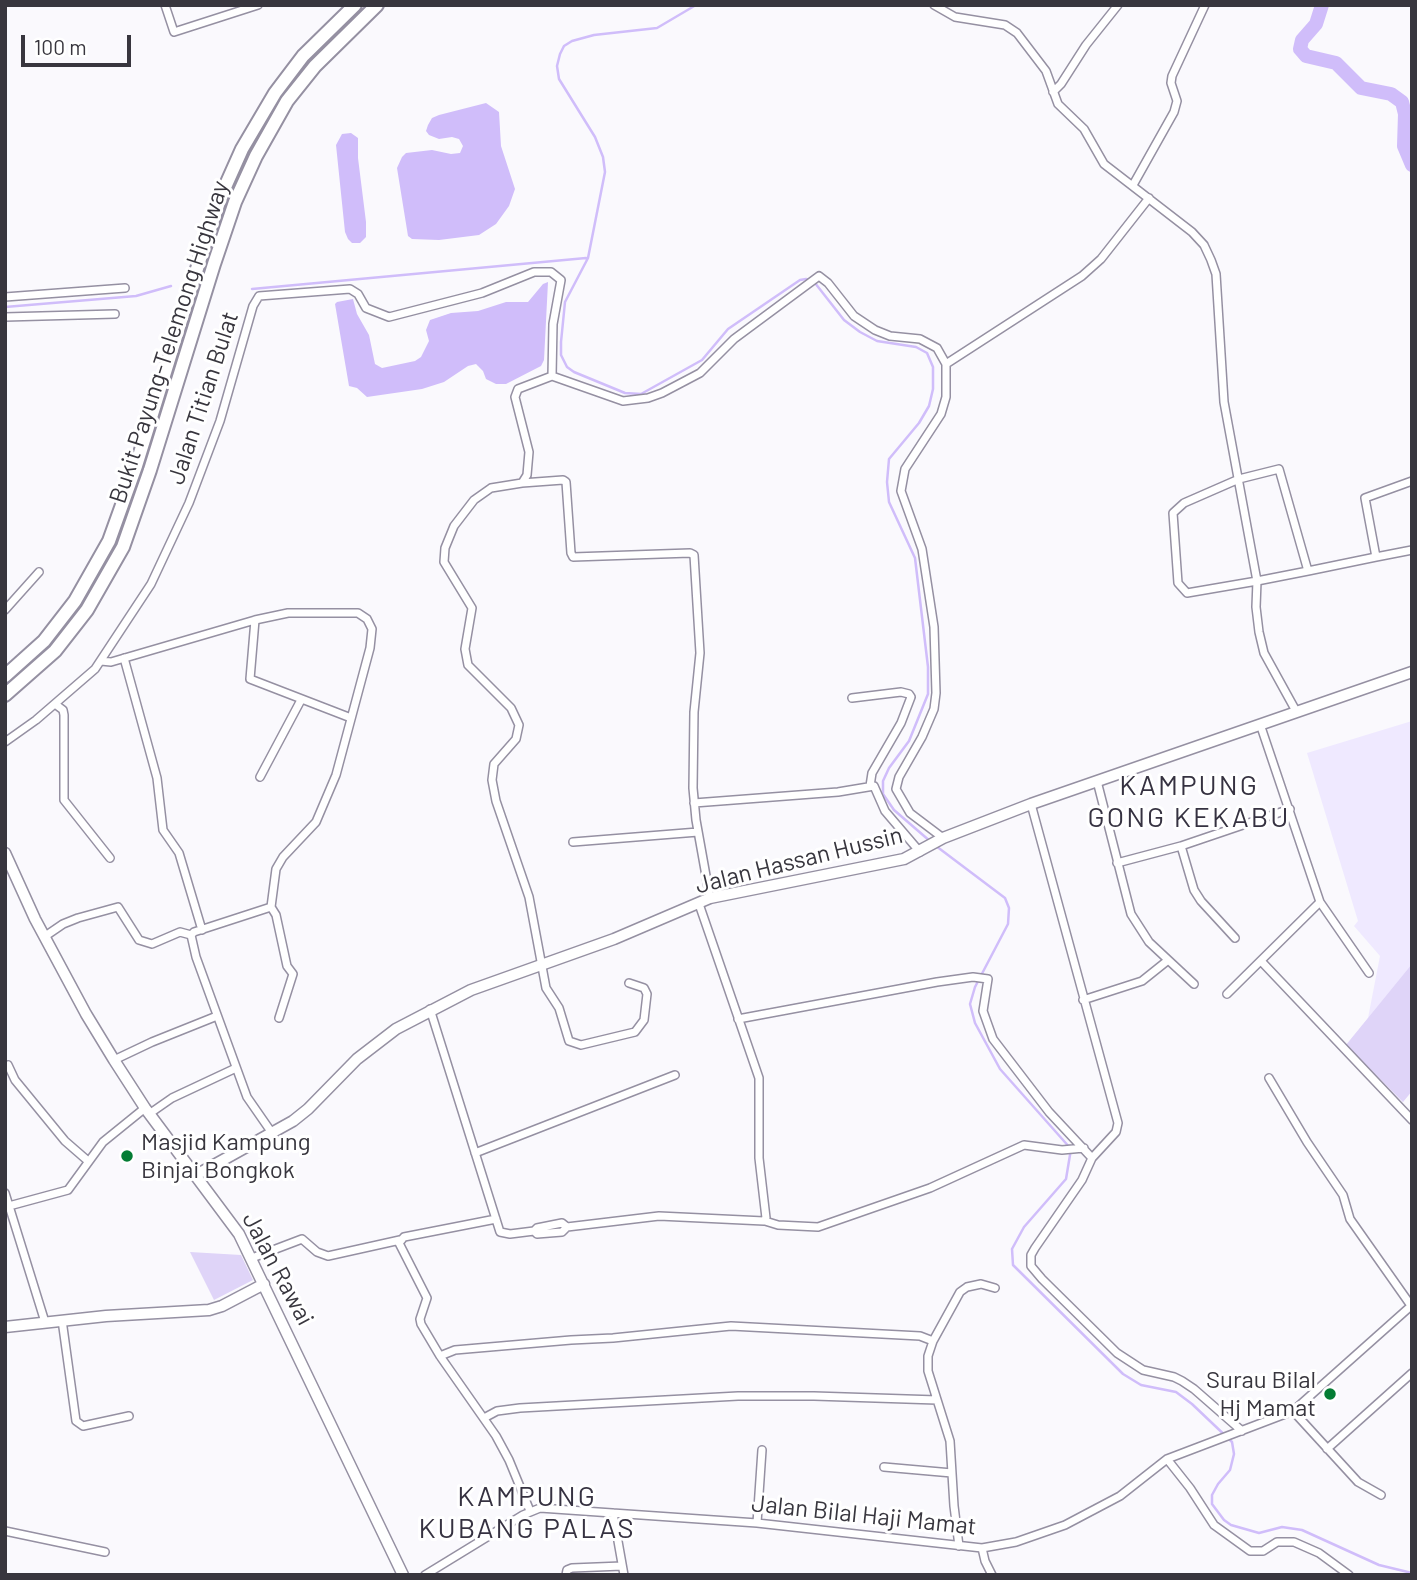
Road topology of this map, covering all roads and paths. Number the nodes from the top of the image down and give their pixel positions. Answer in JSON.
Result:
{"nodes":[{"id":1,"x":165,"y":5,"type":"edge"},
{"id":2,"x":227,"y":5,"type":"edge"},
{"id":3,"x":258,"y":5,"type":"edge"},
{"id":4,"x":355,"y":5,"type":"edge"},
{"id":5,"x":377,"y":5,"type":"edge"},
{"id":6,"x":934,"y":5,"type":"edge"},
{"id":7,"x":1118,"y":5,"type":"edge"},
{"id":8,"x":1205,"y":5,"type":"edge"},
{"id":9,"x":229,"y":14,"type":"junction"},
{"id":10,"x":1053,"y":92,"type":"junction"},
{"id":11,"x":1133,"y":186,"type":"junction"},
{"id":12,"x":1149,"y":198,"type":"junction"},
{"id":13,"x":125,"y":288,"type":"dead end"},
{"id":14,"x":5,"y":297,"type":"edge"},
{"id":15,"x":115,"y":314,"type":"dead end"},
{"id":16,"x":5,"y":317,"type":"edge"},
{"id":17,"x":946,"y":364,"type":"junction"},
{"id":18,"x":552,"y":376,"type":"junction"},
{"id":19,"x":1239,"y":480,"type":"junction"},
{"id":20,"x":1412,"y":481,"type":"edge"},
{"id":21,"x":522,"y":483,"type":"junction"},
{"id":22,"x":1412,"y":550,"type":"edge"},
{"id":23,"x":1376,"y":558,"type":"junction"},
{"id":24,"x":1308,"y":571,"type":"junction"},
{"id":25,"x":38,"y":572,"type":"dead end"},
{"id":26,"x":1257,"y":581,"type":"junction"},
{"id":27,"x":5,"y":610,"type":"edge"},
{"id":28,"x":255,"y":620,"type":"junction"},
{"id":29,"x":124,"y":658,"type":"junction"},
{"id":30,"x":101,"y":661,"type":"junction"},
{"id":31,"x":1412,"y":672,"type":"edge"},
{"id":32,"x":5,"y":676,"type":"edge"},
{"id":33,"x":5,"y":695,"type":"edge"},
{"id":34,"x":852,"y":698,"type":"dead end"},
{"id":35,"x":301,"y":701,"type":"junction"},
{"id":36,"x":55,"y":704,"type":"junction"},
{"id":37,"x":1296,"y":711,"type":"junction"},
{"id":38,"x":351,"y":718,"type":"junction"},
{"id":39,"x":1260,"y":724,"type":"junction"},
{"id":40,"x":5,"y":742,"type":"edge"},
{"id":41,"x":260,"y":777,"type":"dead end"},
{"id":42,"x":1097,"y":781,"type":"junction"},
{"id":43,"x":872,"y":786,"type":"junction"},
{"id":44,"x":694,"y":803,"type":"junction"},
{"id":45,"x":1031,"y":804,"type":"junction"},
{"id":46,"x":1290,"y":809,"type":"junction"},
{"id":47,"x":698,"y":832,"type":"junction"},
{"id":48,"x":941,"y":839,"type":"junction"},
{"id":49,"x":573,"y":842,"type":"dead end"},
{"id":50,"x":1181,"y":846,"type":"junction"},
{"id":51,"x":923,"y":850,"type":"junction"},
{"id":52,"x":5,"y":853,"type":"edge"},
{"id":53,"x":110,"y":858,"type":"dead end"},
{"id":54,"x":1117,"y":863,"type":"junction"},
{"id":55,"x":710,"y":898,"type":"junction"},
{"id":56,"x":1320,"y":902,"type":"junction"},
{"id":57,"x":699,"y":904,"type":"junction"},
{"id":58,"x":271,"y":907,"type":"junction"},
{"id":59,"x":202,"y":930,"type":"junction"},
{"id":60,"x":191,"y":935,"type":"junction"},
{"id":61,"x":44,"y":937,"type":"junction"},
{"id":62,"x":1235,"y":937,"type":"dead end"},
{"id":63,"x":1167,"y":961,"type":"junction"},
{"id":64,"x":1261,"y":961,"type":"junction"},
{"id":65,"x":541,"y":967,"type":"junction"},
{"id":66,"x":1369,"y":974,"type":"dead end"},
{"id":67,"x":629,"y":983,"type":"dead end"},
{"id":68,"x":1194,"y":984,"type":"dead end"},
{"id":69,"x":1227,"y":994,"type":"dead end"},
{"id":70,"x":1083,"y":1000,"type":"junction"},
{"id":71,"x":430,"y":1009,"type":"junction"},
{"id":72,"x":217,"y":1016,"type":"junction"},
{"id":73,"x":279,"y":1018,"type":"dead end"},
{"id":74,"x":738,"y":1019,"type":"junction"},
{"id":75,"x":114,"y":1060,"type":"junction"},
{"id":76,"x":8,"y":1065,"type":"dead end"},
{"id":77,"x":236,"y":1069,"type":"junction"},
{"id":78,"x":675,"y":1075,"type":"dead end"},
{"id":79,"x":1269,"y":1078,"type":"dead end"},
{"id":80,"x":147,"y":1111,"type":"junction"},
{"id":81,"x":1412,"y":1120,"type":"edge"},
{"id":82,"x":272,"y":1133,"type":"junction"},
{"id":83,"x":1081,"y":1149,"type":"junction"},
{"id":84,"x":475,"y":1153,"type":"junction"},
{"id":85,"x":1092,"y":1158,"type":"junction"},
{"id":86,"x":88,"y":1161,"type":"junction"},
{"id":87,"x":196,"y":1175,"type":"junction"},
{"id":88,"x":5,"y":1193,"type":"edge"},
{"id":89,"x":9,"y":1206,"type":"junction"},
{"id":90,"x":496,"y":1219,"type":"junction"},
{"id":91,"x":765,"y":1221,"type":"junction"},
{"id":92,"x":402,"y":1238,"type":"junction"},
{"id":93,"x":252,"y":1258,"type":"junction"},
{"id":94,"x":264,"y":1284,"type":"junction"},
{"id":95,"x":995,"y":1289,"type":"dead end"},
{"id":96,"x":1411,"y":1306,"type":"edge"},
{"id":97,"x":62,"y":1320,"type":"junction"},
{"id":98,"x":45,"y":1322,"type":"junction"},
{"id":99,"x":5,"y":1327,"type":"edge"},
{"id":100,"x":933,"y":1341,"type":"junction"},
{"id":101,"x":440,"y":1356,"type":"junction"},
{"id":102,"x":1412,"y":1373,"type":"edge"},
{"id":103,"x":937,"y":1400,"type":"junction"},
{"id":104,"x":1293,"y":1411,"type":"junction"},
{"id":105,"x":130,"y":1416,"type":"dead end"},
{"id":106,"x":484,"y":1418,"type":"junction"},
{"id":107,"x":1242,"y":1431,"type":"junction"},
{"id":108,"x":1328,"y":1449,"type":"junction"},
{"id":109,"x":761,"y":1450,"type":"dead end"},
{"id":110,"x":1167,"y":1459,"type":"junction"},
{"id":111,"x":884,"y":1467,"type":"dead end"},
{"id":112,"x":952,"y":1474,"type":"junction"},
{"id":113,"x":1381,"y":1495,"type":"dead end"},
{"id":114,"x":530,"y":1511,"type":"junction"},
{"id":115,"x":613,"y":1513,"type":"junction"},
{"id":116,"x":757,"y":1523,"type":"junction"},
{"id":117,"x":5,"y":1531,"type":"edge"},
{"id":118,"x":959,"y":1546,"type":"junction"},
{"id":119,"x":982,"y":1548,"type":"junction"},
{"id":120,"x":105,"y":1552,"type":"dead end"},
{"id":121,"x":622,"y":1566,"type":"junction"},
{"id":122,"x":403,"y":1575,"type":"edge"},
{"id":123,"x":425,"y":1575,"type":"edge"},
{"id":124,"x":566,"y":1575,"type":"edge"},
{"id":125,"x":624,"y":1575,"type":"edge"},
{"id":126,"x":992,"y":1575,"type":"edge"},
{"id":127,"x":1349,"y":1575,"type":"edge"}],
"edges":[{"from":1,"to":9,"type":"street"},
{"from":2,"to":9,"type":"street"},
{"from":3,"to":9,"type":"street"},
{"from":4,"to":32,"type":"highway","name":"Bukit Payung-Telemong Highway"},
{"from":5,"to":33,"type":"highway","name":"Bukit Payung-Telemong Highway"},
{"from":6,"to":10,"type":"street"},
{"from":7,"to":10,"type":"street"},
{"from":8,"to":11,"type":"street"},
{"from":10,"to":11,"type":"street"},
{"from":11,"to":12,"type":"street"},
{"from":12,"to":17,"type":"street"},
{"from":12,"to":19,"type":"street"},
{"from":13,"to":14,"type":"street"},
{"from":15,"to":16,"type":"street"},
{"from":17,"to":18,"type":"street"},
{"from":17,"to":48,"type":"street"},
{"from":18,"to":21,"type":"street"},
{"from":18,"to":30,"type":"street","name":"Jalan Titian Bulat"},
{"from":19,"to":24,"type":"street"},
{"from":19,"to":26,"type":"street"},
{"from":19,"to":26,"type":"street"},
{"from":20,"to":23,"type":"street"},
{"from":21,"to":44,"type":"street"},
{"from":21,"to":65,"type":"street"},
{"from":22,"to":23,"type":"street"},
{"from":23,"to":24,"type":"street"},
{"from":24,"to":26,"type":"street"},
{"from":25,"to":27,"type":"street"},
{"from":26,"to":37,"type":"street"},
{"from":28,"to":29,"type":"street"},
{"from":28,"to":35,"type":"street"},
{"from":28,"to":38,"type":"street"},
{"from":29,"to":30,"type":"street"},
{"from":29,"to":59,"type":"street"},
{"from":30,"to":36,"type":"street","name":"Jalan Titian Bulat"},
{"from":31,"to":37,"type":"street","name":"Jalan Hassan Hussin"},
{"from":34,"to":43,"type":"street"},
{"from":35,"to":38,"type":"street"},
{"from":35,"to":41,"type":"street"},
{"from":36,"to":40,"type":"street","name":"Jalan Titian Bulat"},
{"from":36,"to":53,"type":"street"},
{"from":37,"to":39,"type":"street","name":"Jalan Hassan Hussin"},
{"from":38,"to":58,"type":"street"},
{"from":39,"to":42,"type":"street","name":"Jalan Hassan Hussin"},
{"from":39,"to":46,"type":"street"},
{"from":42,"to":45,"type":"street","name":"Jalan Hassan Hussin"},
{"from":42,"to":54,"type":"street"},
{"from":43,"to":44,"type":"street"},
{"from":43,"to":51,"type":"street"},
{"from":44,"to":47,"type":"street"},
{"from":45,"to":48,"type":"street","name":"Jalan Hassan Hussin"},
{"from":45,"to":70,"type":"street"},
{"from":46,"to":50,"type":"street"},
{"from":46,"to":56,"type":"street"},
{"from":47,"to":49,"type":"street"},
{"from":47,"to":55,"type":"street"},
{"from":48,"to":51,"type":"street","name":"Jalan Hassan Hussin"},
{"from":50,"to":54,"type":"street"},
{"from":50,"to":62,"type":"street"},
{"from":51,"to":55,"type":"street","name":"Jalan Hassan Hussin"},
{"from":52,"to":61,"type":"street","name":"Jalan Rawai"},
{"from":54,"to":63,"type":"street"},
{"from":55,"to":57,"type":"street","name":"Jalan Hassan Hussin"},
{"from":56,"to":64,"type":"street"},
{"from":56,"to":66,"type":"street"},
{"from":57,"to":65,"type":"street","name":"Jalan Hassan Hussin"},
{"from":57,"to":74,"type":"street"},
{"from":58,"to":59,"type":"street"},
{"from":58,"to":73,"type":"street"},
{"from":59,"to":60,"type":"street"},
{"from":60,"to":61,"type":"street"},
{"from":60,"to":72,"type":"street"},
{"from":61,"to":75,"type":"street","name":"Jalan Rawai"},
{"from":63,"to":68,"type":"street"},
{"from":63,"to":70,"type":"street"},
{"from":64,"to":69,"type":"street"},
{"from":64,"to":81,"type":"street"},
{"from":65,"to":67,"type":"street"},
{"from":65,"to":71,"type":"street","name":"Jalan Hassan Hussin"},
{"from":70,"to":85,"type":"street"},
{"from":71,"to":82,"type":"street","name":"Jalan Hassan Hussin"},
{"from":71,"to":84,"type":"street"},
{"from":72,"to":75,"type":"street"},
{"from":72,"to":77,"type":"street"},
{"from":74,"to":83,"type":"street"},
{"from":74,"to":91,"type":"street"},
{"from":75,"to":80,"type":"street","name":"Jalan Rawai"},
{"from":76,"to":86,"type":"street"},
{"from":77,"to":80,"type":"street"},
{"from":77,"to":82,"type":"street"},
{"from":78,"to":84,"type":"street"},
{"from":79,"to":96,"type":"street"},
{"from":80,"to":86,"type":"street"},
{"from":80,"to":87,"type":"street","name":"Jalan Rawai"},
{"from":82,"to":87,"type":"street","name":"Jalan Hassan Hussin"},
{"from":83,"to":85,"type":"street"},
{"from":83,"to":91,"type":"street"},
{"from":84,"to":90,"type":"street"},
{"from":85,"to":107,"type":"street"},
{"from":86,"to":89,"type":"street"},
{"from":87,"to":93,"type":"street","name":"Jalan Rawai"},
{"from":88,"to":89,"type":"street"},
{"from":89,"to":98,"type":"street"},
{"from":90,"to":91,"type":"street"},
{"from":90,"to":92,"type":"street"},
{"from":92,"to":93,"type":"street"},
{"from":92,"to":101,"type":"street"},
{"from":93,"to":94,"type":"street","name":"Jalan Rawai"},
{"from":94,"to":97,"type":"street"},
{"from":94,"to":122,"type":"street","name":"Jalan Rawai"},
{"from":95,"to":100,"type":"street"},
{"from":96,"to":104,"type":"street","name":"Jalan Bilal Haji Mamat"},
{"from":97,"to":98,"type":"street"},
{"from":97,"to":105,"type":"street"},
{"from":98,"to":99,"type":"street"},
{"from":100,"to":101,"type":"street"},
{"from":100,"to":103,"type":"street"},
{"from":101,"to":106,"type":"street"},
{"from":102,"to":108,"type":"street"},
{"from":103,"to":106,"type":"street"},
{"from":103,"to":112,"type":"street"},
{"from":104,"to":107,"type":"street","name":"Jalan Bilal Haji Mamat"},
{"from":104,"to":108,"type":"street"},
{"from":106,"to":114,"type":"street"},
{"from":107,"to":110,"type":"street","name":"Jalan Bilal Haji Mamat"},
{"from":108,"to":113,"type":"street"},
{"from":109,"to":116,"type":"street"},
{"from":110,"to":119,"type":"street","name":"Jalan Bilal Haji Mamat"},
{"from":110,"to":127,"type":"street"},
{"from":111,"to":112,"type":"street"},
{"from":112,"to":118,"type":"street"},
{"from":114,"to":115,"type":"street","name":"Jalan Bilal Haji Mamat"},
{"from":114,"to":123,"type":"street","name":"Jalan Bilal Haji Mamat"},
{"from":115,"to":116,"type":"street","name":"Jalan Bilal Haji Mamat"},
{"from":115,"to":121,"type":"street"},
{"from":116,"to":118,"type":"street","name":"Jalan Bilal Haji Mamat"},
{"from":117,"to":120,"type":"street"},
{"from":118,"to":119,"type":"street","name":"Jalan Bilal Haji Mamat"},
{"from":119,"to":126,"type":"street"},
{"from":121,"to":124,"type":"street"},
{"from":121,"to":125,"type":"street"}]}
